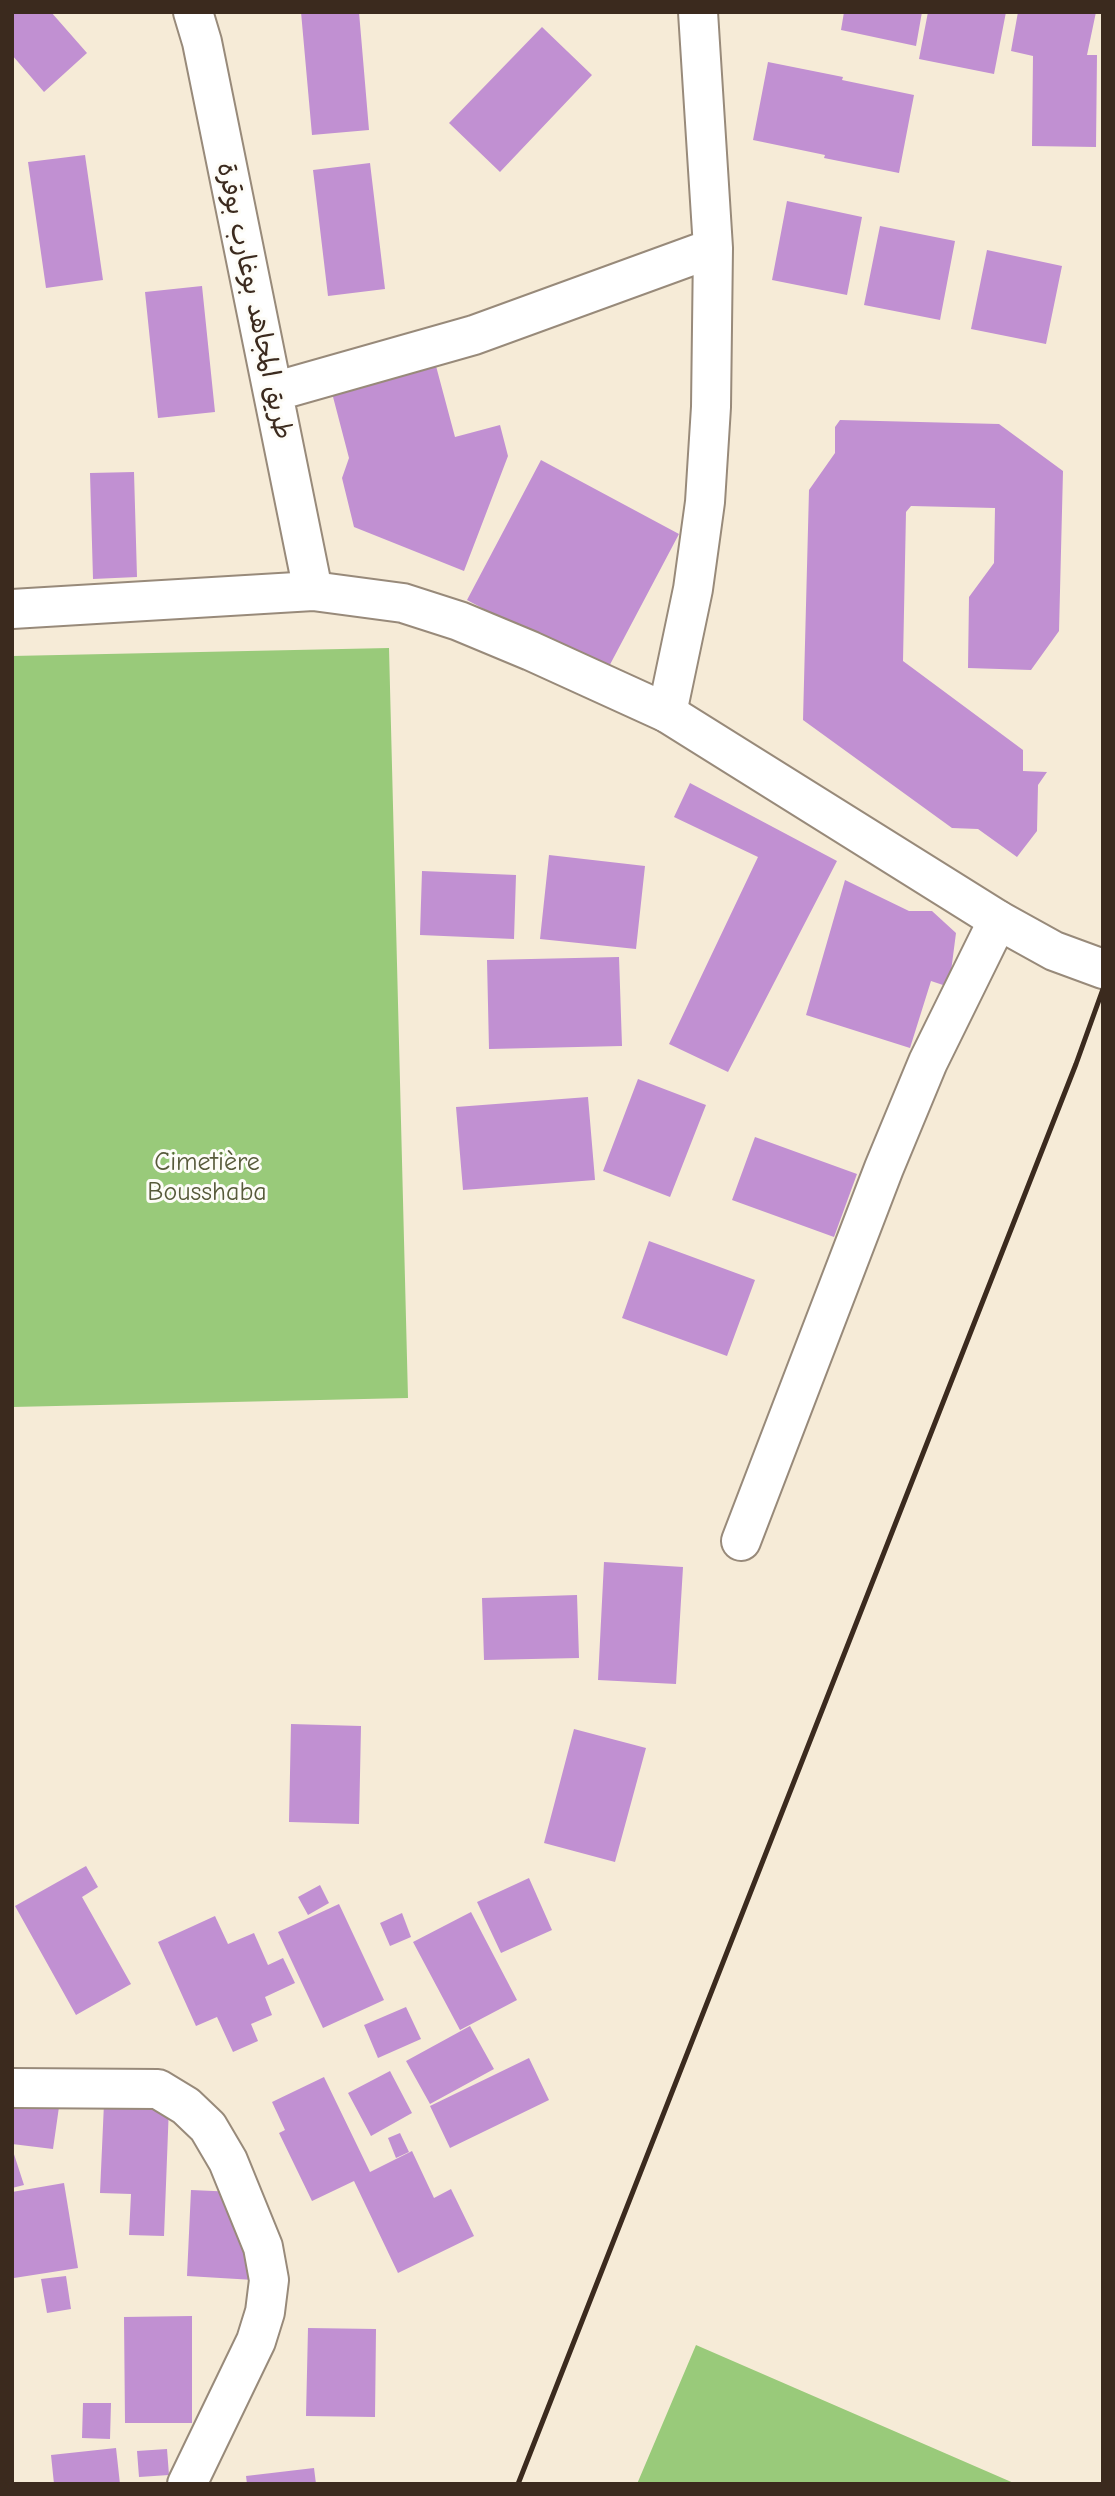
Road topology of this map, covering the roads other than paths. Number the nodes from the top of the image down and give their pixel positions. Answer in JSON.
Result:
{"nodes":[{"id":1,"x":193,"y":12,"type":"edge"},
{"id":2,"x":698,"y":12,"type":"edge"},
{"id":3,"x":713,"y":247,"type":"junction"},
{"id":4,"x":273,"y":392,"type":"junction"},
{"id":5,"x":313,"y":591,"type":"junction"},
{"id":6,"x":12,"y":609,"type":"edge"},
{"id":7,"x":667,"y":713,"type":"junction"},
{"id":8,"x":998,"y":920,"type":"junction"},
{"id":9,"x":1103,"y":969,"type":"edge"},
{"id":10,"x":741,"y":1541,"type":"dead end"},
{"id":11,"x":12,"y":2088,"type":"edge"},
{"id":12,"x":187,"y":2484,"type":"edge"}],
"edges":[{"from":1,"to":4,"type":"street","name":"طريق المجاهد بوغارب بوقرة"},
{"from":2,"to":3,"type":"street"},
{"from":3,"to":4,"type":"street"},
{"from":3,"to":7,"type":"street"},
{"from":4,"to":5,"type":"street","name":"طريق المجاهد بوغارب بوقرة"},
{"from":5,"to":6,"type":"street"},
{"from":5,"to":7,"type":"street"},
{"from":7,"to":8,"type":"street"},
{"from":8,"to":9,"type":"street"},
{"from":8,"to":10,"type":"street"},
{"from":11,"to":12,"type":"street"}]}
